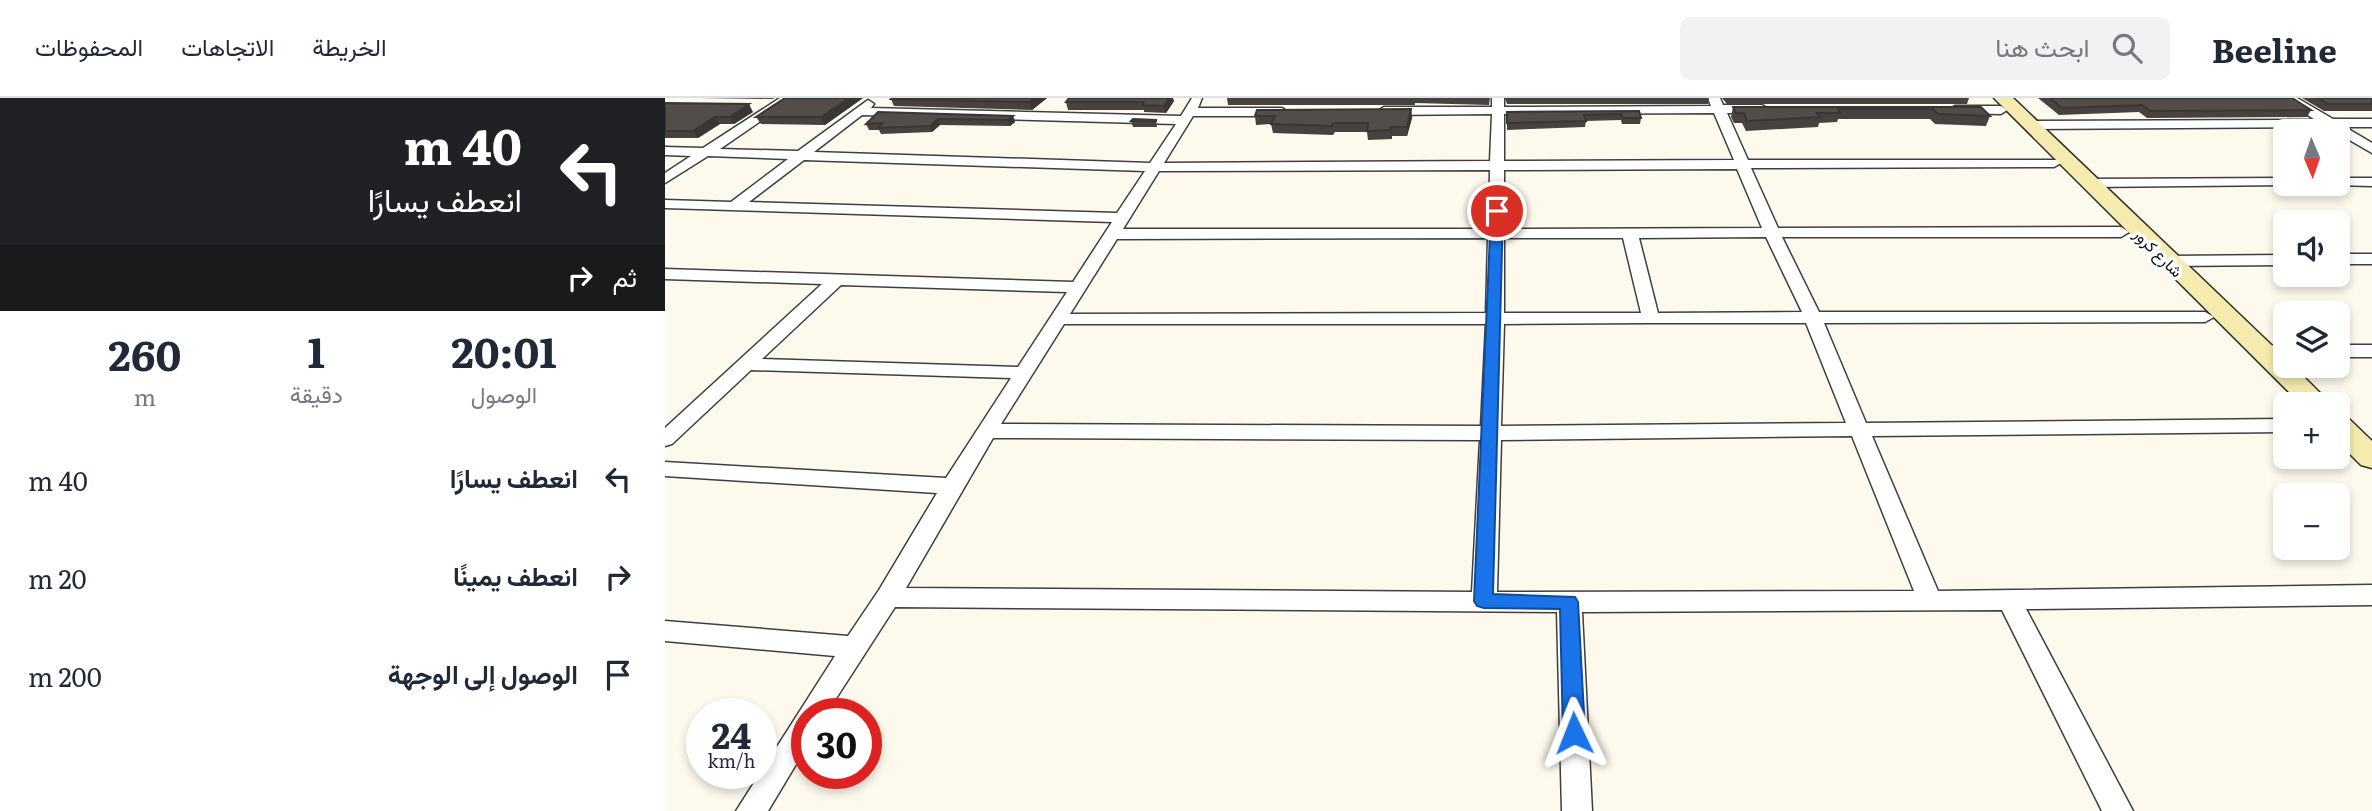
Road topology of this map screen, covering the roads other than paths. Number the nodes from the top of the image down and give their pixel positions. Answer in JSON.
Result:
{"nodes":[{"id":1,"x":876,"y":98,"type":"edge"},
{"id":2,"x":2289,"y":98,"type":"edge"},
{"id":3,"x":782,"y":102,"type":"edge"},
{"id":4,"x":1998,"y":102,"type":"edge"},
{"id":5,"x":1498,"y":104,"type":"edge"},
{"id":6,"x":1716,"y":104,"type":"edge"},
{"id":7,"x":748,"y":105,"type":"edge"},
{"id":8,"x":1772,"y":109,"type":"edge"},
{"id":9,"x":1191,"y":110,"type":"edge"},
{"id":10,"x":1947,"y":110,"type":"edge"},
{"id":11,"x":859,"y":111,"type":"junction"},
{"id":12,"x":1364,"y":111,"type":"edge"},
{"id":13,"x":1297,"y":112,"type":"edge"},
{"id":14,"x":2323,"y":119,"type":"edge"},
{"id":15,"x":2273,"y":123,"type":"edge"},
{"id":16,"x":2350,"y":123,"type":"edge"},
{"id":17,"x":2372,"y":123,"type":"edge"},
{"id":18,"x":2031,"y":125,"type":"junction"},
{"id":19,"x":2350,"y":136,"type":"edge"},
{"id":20,"x":2372,"y":149,"type":"edge"},
{"id":21,"x":665,"y":151,"type":"edge"},
{"id":22,"x":706,"y":152,"type":"junction"},
{"id":23,"x":801,"y":155,"type":"junction"},
{"id":24,"x":2054,"y":163,"type":"junction"},
{"id":25,"x":1497,"y":166,"type":"junction"},
{"id":26,"x":1743,"y":166,"type":"junction"},
{"id":27,"x":1155,"y":167,"type":"junction"},
{"id":28,"x":665,"y":179,"type":"edge"},
{"id":29,"x":2273,"y":182,"type":"edge"},
{"id":30,"x":2350,"y":182,"type":"edge"},
{"id":31,"x":2372,"y":182,"type":"edge"},
{"id":32,"x":2089,"y":183,"type":"junction"},
{"id":33,"x":665,"y":204,"type":"edge"},
{"id":34,"x":735,"y":206,"type":"junction"},
{"id":35,"x":1116,"y":226,"type":"junction"},
{"id":36,"x":2120,"y":232,"type":"junction"},
{"id":37,"x":1497,"y":233,"type":"junction"},
{"id":38,"x":1630,"y":233,"type":"junction"},
{"id":39,"x":1772,"y":233,"type":"junction"},
{"id":40,"x":2350,"y":259,"type":"edge"},
{"id":41,"x":2372,"y":259,"type":"edge"},
{"id":42,"x":2273,"y":260,"type":"edge"},
{"id":43,"x":2168,"y":261,"type":"junction"},
{"id":44,"x":665,"y":274,"type":"edge"},
{"id":45,"x":835,"y":281,"type":"junction"},
{"id":46,"x":1078,"y":287,"type":"junction"},
{"id":47,"x":2205,"y":317,"type":"junction"},
{"id":48,"x":1813,"y":318,"type":"junction"},
{"id":49,"x":1057,"y":319,"type":"junction"},
{"id":50,"x":1651,"y":319,"type":"junction"},
{"id":51,"x":1495,"y":320,"type":"junction"},
{"id":52,"x":2273,"y":350,"type":"edge"},
{"id":53,"x":2350,"y":351,"type":"edge"},
{"id":54,"x":2372,"y":351,"type":"edge"},
{"id":55,"x":747,"y":364,"type":"junction"},
{"id":56,"x":1023,"y":373,"type":"junction"},
{"id":57,"x":2296,"y":378,"type":"edge"},
{"id":58,"x":2281,"y":392,"type":"edge"},
{"id":59,"x":2307,"y":392,"type":"edge"},
{"id":60,"x":2273,"y":425,"type":"edge"},
{"id":61,"x":987,"y":431,"type":"junction"},
{"id":62,"x":1861,"y":432,"type":"junction"},
{"id":63,"x":1491,"y":433,"type":"junction"},
{"id":64,"x":2350,"y":437,"type":"edge"},
{"id":65,"x":665,"y":439,"type":"edge"},
{"id":66,"x":2372,"y":458,"type":"edge"},
{"id":67,"x":2350,"y":461,"type":"edge"},
{"id":68,"x":665,"y":469,"type":"edge"},
{"id":69,"x":2372,"y":482,"type":"edge"},
{"id":70,"x":952,"y":486,"type":"junction"},
{"id":71,"x":2372,"y":595,"type":"edge"},
{"id":72,"x":888,"y":597,"type":"junction"},
{"id":73,"x":2009,"y":600,"type":"junction"},
{"id":74,"x":1484,"y":601,"type":"junction"},
{"id":75,"x":1930,"y":601,"type":"junction"},
{"id":76,"x":1569,"y":602,"type":"junction"},
{"id":77,"x":665,"y":631,"type":"edge"},
{"id":78,"x":853,"y":647,"type":"junction"},
{"id":79,"x":821,"y":698,"type":"edge"},
{"id":80,"x":791,"y":747,"type":"edge"},
{"id":81,"x":751,"y":811,"type":"edge"},
{"id":82,"x":1577,"y":811,"type":"edge"},
{"id":83,"x":2118,"y":811,"type":"edge"}],
"edges":[{"from":1,"to":11,"type":"street"},
{"from":2,"to":14,"type":"street"},
{"from":3,"to":7,"type":"street"},
{"from":3,"to":22,"type":"street"},
{"from":4,"to":10,"type":"street"},
{"from":4,"to":18,"type":"main road","name":"شارع كرور"},
{"from":4,"to":24,"type":"main road","name":"شارع كرور"},
{"from":5,"to":6,"type":"street"},
{"from":5,"to":12,"type":"street"},
{"from":5,"to":25,"type":"street"},
{"from":6,"to":8,"type":"street"},
{"from":6,"to":26,"type":"street"},
{"from":9,"to":11,"type":"street"},
{"from":9,"to":13,"type":"street"},
{"from":9,"to":27,"type":"street"},
{"from":11,"to":23,"type":"street"},
{"from":15,"to":18,"type":"street"},
{"from":16,"to":17,"type":"street"},
{"from":18,"to":32,"type":"main road","name":"شارع كرور"},
{"from":19,"to":20,"type":"street"},
{"from":21,"to":22,"type":"street"},
{"from":22,"to":23,"type":"street"},
{"from":22,"to":28,"type":"street"},
{"from":23,"to":27,"type":"street"},
{"from":23,"to":34,"type":"street"},
{"from":24,"to":26,"type":"street"},
{"from":24,"to":36,"type":"main road","name":"شارع كرور"},
{"from":25,"to":26,"type":"street"},
{"from":25,"to":27,"type":"street"},
{"from":25,"to":37,"type":"street"},
{"from":26,"to":39,"type":"street"},
{"from":27,"to":35,"type":"street"},
{"from":29,"to":32,"type":"street"},
{"from":30,"to":31,"type":"street"},
{"from":32,"to":43,"type":"main road","name":"شارع كرور"},
{"from":33,"to":34,"type":"street"},
{"from":34,"to":35,"type":"street"},
{"from":35,"to":37,"type":"street"},
{"from":35,"to":46,"type":"street"},
{"from":36,"to":39,"type":"street"},
{"from":36,"to":47,"type":"main road","name":"شارع كرور"},
{"from":37,"to":38,"type":"street"},
{"from":37,"to":51,"type":"street"},
{"from":38,"to":39,"type":"street"},
{"from":38,"to":50,"type":"street"},
{"from":39,"to":48,"type":"street"},
{"from":40,"to":41,"type":"street"},
{"from":42,"to":43,"type":"street"},
{"from":43,"to":52,"type":"main road","name":"شارع كرور"},
{"from":44,"to":45,"type":"street"},
{"from":45,"to":46,"type":"street"},
{"from":45,"to":55,"type":"street"},
{"from":46,"to":49,"type":"street"},
{"from":47,"to":48,"type":"street"},
{"from":47,"to":58,"type":"main road","name":"شارع كرور"},
{"from":48,"to":50,"type":"street"},
{"from":48,"to":62,"type":"street"},
{"from":49,"to":51,"type":"street"},
{"from":49,"to":56,"type":"street"},
{"from":50,"to":51,"type":"street"},
{"from":51,"to":63,"type":"street"},
{"from":53,"to":54,"type":"street"},
{"from":55,"to":56,"type":"street"},
{"from":55,"to":65,"type":"street"},
{"from":56,"to":61,"type":"street"},
{"from":57,"to":59,"type":"main road","name":"شارع كرور"},
{"from":60,"to":62,"type":"street"},
{"from":61,"to":63,"type":"street"},
{"from":61,"to":70,"type":"street"},
{"from":62,"to":63,"type":"street"},
{"from":62,"to":75,"type":"street"},
{"from":63,"to":74,"type":"street"},
{"from":64,"to":66,"type":"main road"},
{"from":67,"to":69,"type":"main road"},
{"from":68,"to":70,"type":"street"},
{"from":70,"to":72,"type":"street"},
{"from":71,"to":73,"type":"street"},
{"from":72,"to":74,"type":"street"},
{"from":72,"to":78,"type":"street"},
{"from":73,"to":75,"type":"street"},
{"from":73,"to":83,"type":"street"},
{"from":74,"to":76,"type":"street"},
{"from":75,"to":76,"type":"street"},
{"from":76,"to":82,"type":"street"},
{"from":77,"to":78,"type":"street"},
{"from":78,"to":79,"type":"street"},
{"from":80,"to":81,"type":"street"}]}
